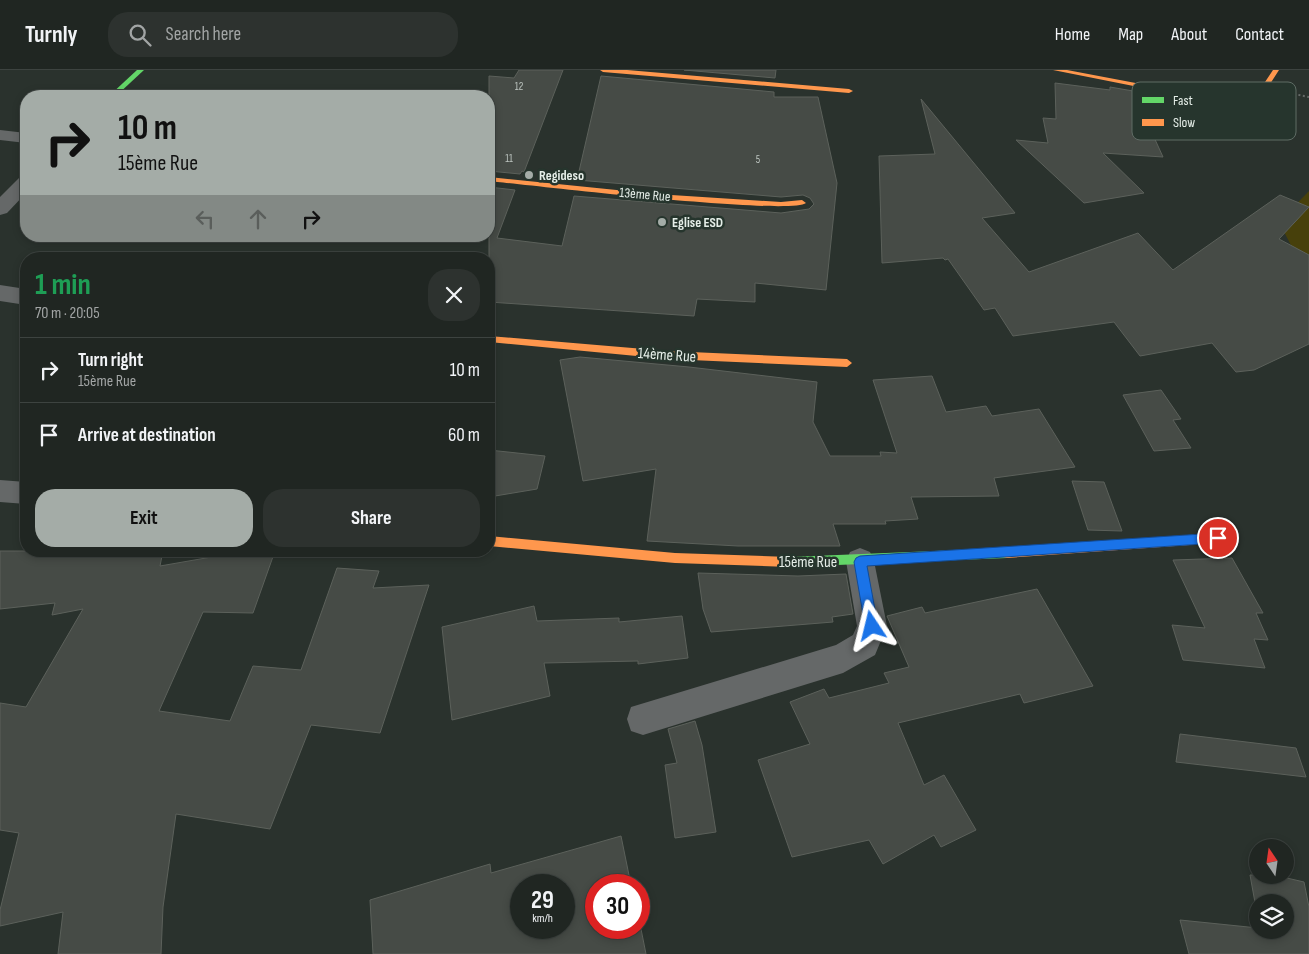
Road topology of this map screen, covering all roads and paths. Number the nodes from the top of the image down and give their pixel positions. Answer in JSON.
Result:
{"nodes":[{"id":1,"x":141,"y":70,"type":"edge"},
{"id":2,"x":603,"y":70,"type":"edge"},
{"id":3,"x":1056,"y":70,"type":"edge"},
{"id":4,"x":1276,"y":70,"type":"edge"},
{"id":5,"x":1269,"y":82,"type":"edge"},
{"id":6,"x":1132,"y":84,"type":"edge"},
{"id":7,"x":119,"y":90,"type":"edge"},
{"id":8,"x":849,"y":91,"type":"dead end"},
{"id":9,"x":0,"y":135,"type":"edge"},
{"id":10,"x":20,"y":137,"type":"edge"},
{"id":11,"x":495,"y":180,"type":"edge"},
{"id":12,"x":20,"y":188,"type":"edge"},
{"id":13,"x":802,"y":203,"type":"dead end"},
{"id":14,"x":0,"y":209,"type":"edge"},
{"id":15,"x":0,"y":293,"type":"edge"},
{"id":16,"x":20,"y":296,"type":"edge"},
{"id":17,"x":495,"y":340,"type":"edge"},
{"id":18,"x":847,"y":363,"type":"dead end"},
{"id":19,"x":0,"y":491,"type":"edge"},
{"id":20,"x":20,"y":493,"type":"edge"},
{"id":21,"x":1218,"y":538,"type":"dead end"},
{"id":22,"x":495,"y":542,"type":"edge"},
{"id":23,"x":860,"y":562,"type":"junction"},
{"id":24,"x":643,"y":719,"type":"dead end"}],
"edges":[{"from":1,"to":7,"type":"street"},
{"from":2,"to":8,"type":"street"},
{"from":3,"to":6,"type":"street"},
{"from":4,"to":5,"type":"street"},
{"from":9,"to":10,"type":"street"},
{"from":11,"to":13,"type":"street","name":"13ème Rue"},
{"from":12,"to":14,"type":"street"},
{"from":15,"to":16,"type":"street"},
{"from":17,"to":18,"type":"street","name":"14ème Rue"},
{"from":19,"to":20,"type":"street"},
{"from":21,"to":23,"type":"street","name":"15ème Rue"},
{"from":22,"to":23,"type":"street","name":"15ème Rue"},
{"from":23,"to":24,"type":"street"}]}
